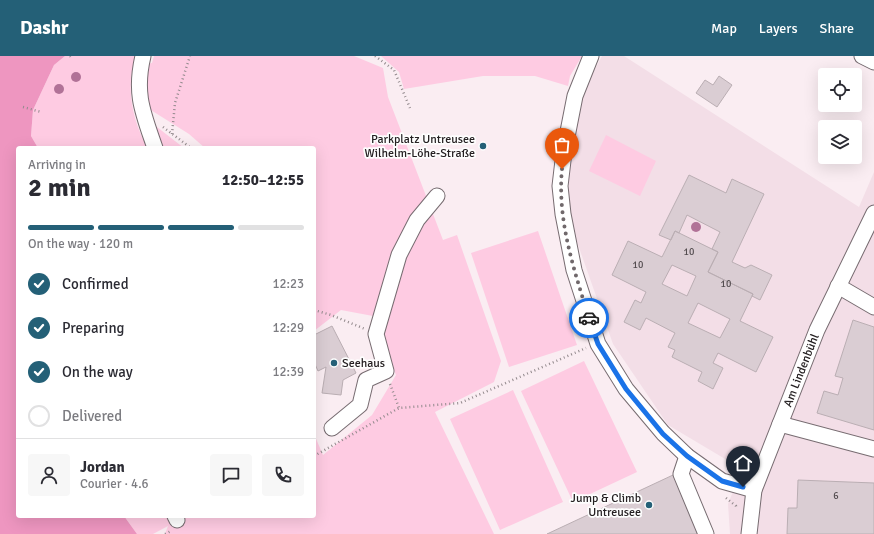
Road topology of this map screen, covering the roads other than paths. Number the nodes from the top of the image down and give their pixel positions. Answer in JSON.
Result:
{"nodes":[{"id":1,"x":143,"y":56,"type":"edge"},
{"id":2,"x":591,"y":56,"type":"edge"},
{"id":3,"x":862,"y":56,"type":"edge"},
{"id":4,"x":874,"y":62,"type":"edge"},
{"id":5,"x":155,"y":146,"type":"edge"},
{"id":6,"x":437,"y":196,"type":"dead end"},
{"id":7,"x":874,"y":213,"type":"edge"},
{"id":8,"x":838,"y":286,"type":"junction"},
{"id":9,"x":874,"y":307,"type":"edge"},
{"id":10,"x":780,"y":424,"type":"junction"},
{"id":11,"x":332,"y":428,"type":"dead end"},
{"id":12,"x":874,"y":449,"type":"edge"},
{"id":13,"x":687,"y":456,"type":"junction"},
{"id":14,"x":754,"y":490,"type":"junction"},
{"id":15,"x":706,"y":534,"type":"edge"},
{"id":16,"x":750,"y":534,"type":"edge"}],
"edges":[{"from":1,"to":5,"type":"street"},
{"from":2,"to":13,"type":"street"},
{"from":3,"to":4,"type":"street"},
{"from":6,"to":11,"type":"street"},
{"from":7,"to":8,"type":"street","name":"Am Lindenbühl"},
{"from":8,"to":9,"type":"street"},
{"from":8,"to":10,"type":"street","name":"Am Lindenbühl"},
{"from":10,"to":12,"type":"street"},
{"from":10,"to":14,"type":"street","name":"Am Lindenbühl"},
{"from":13,"to":14,"type":"street"},
{"from":13,"to":15,"type":"street"},
{"from":14,"to":16,"type":"street","name":"Am Lindenbühl"}]}
